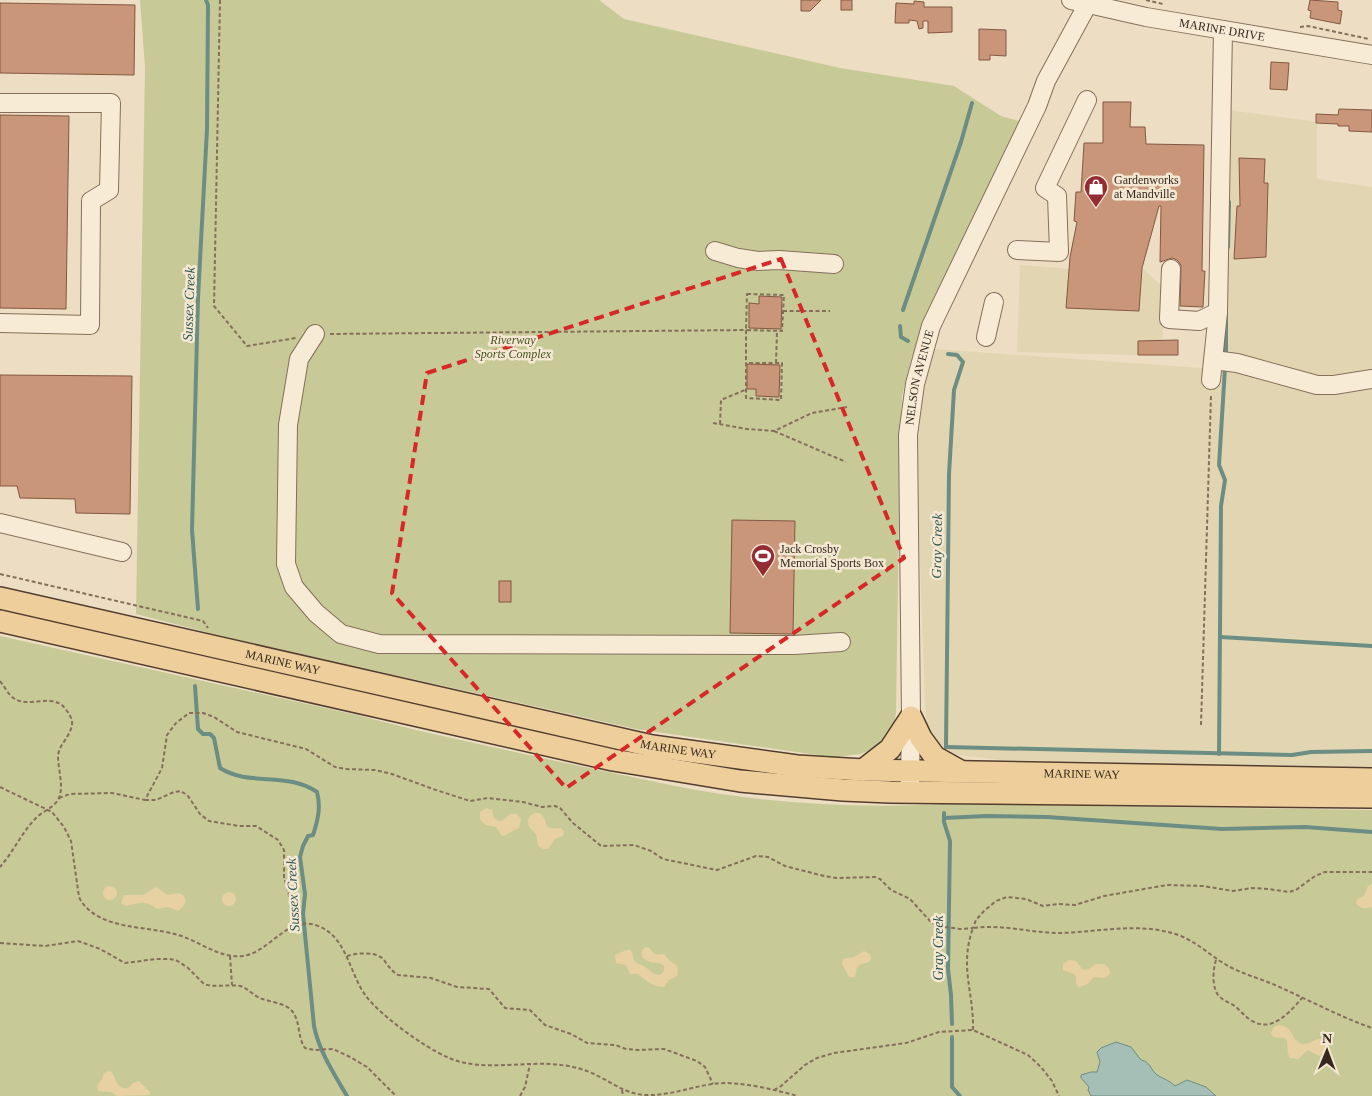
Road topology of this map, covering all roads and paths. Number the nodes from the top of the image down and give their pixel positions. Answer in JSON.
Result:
{"nodes":[{"id":1,"x":220,"y":0,"type":"edge"},
{"id":2,"x":1136,"y":0,"type":"edge"},
{"id":3,"x":1083,"y":1,"type":"edge"},
{"id":4,"x":1146,"y":17,"type":"junction"},
{"id":5,"x":1222,"y":30,"type":"junction"},
{"id":6,"x":1372,"y":55,"type":"edge"},
{"id":7,"x":1087,"y":100,"type":"dead end"},
{"id":8,"x":0,"y":103,"type":"edge"},
{"id":9,"x":1017,"y":250,"type":"dead end"},
{"id":10,"x":715,"y":251,"type":"dead end"},
{"id":11,"x":834,"y":264,"type":"dead end"},
{"id":12,"x":1171,"y":269,"type":"dead end"},
{"id":13,"x":994,"y":302,"type":"dead end"},
{"id":14,"x":783,"y":311,"type":"junction"},
{"id":15,"x":830,"y":311,"type":"dead end"},
{"id":16,"x":1218,"y":312,"type":"junction"},
{"id":17,"x":0,"y":323,"type":"edge"},
{"id":18,"x":746,"y":330,"type":"junction"},
{"id":19,"x":777,"y":331,"type":"junction"},
{"id":20,"x":314,"y":334,"type":"junction"},
{"id":21,"x":986,"y":337,"type":"dead end"},
{"id":22,"x":1214,"y":360,"type":"junction"},
{"id":23,"x":746,"y":363,"type":"junction"},
{"id":24,"x":776,"y":363,"type":"junction"},
{"id":25,"x":1372,"y":379,"type":"edge"},
{"id":26,"x":1211,"y":380,"type":"joint"},
{"id":27,"x":746,"y":389,"type":"junction"},
{"id":28,"x":847,"y":407,"type":"dead end"},
{"id":29,"x":713,"y":423,"type":"dead end"},
{"id":30,"x":720,"y":424,"type":"junction"},
{"id":31,"x":774,"y":431,"type":"junction"},
{"id":32,"x":846,"y":462,"type":"dead end"},
{"id":33,"x":0,"y":523,"type":"edge"},
{"id":34,"x":122,"y":552,"type":"dead end"},
{"id":35,"x":0,"y":574,"type":"edge"},
{"id":36,"x":0,"y":598,"type":"edge"},
{"id":37,"x":0,"y":621,"type":"edge"},
{"id":38,"x":203,"y":621,"type":"dead end"},
{"id":39,"x":841,"y":642,"type":"dead end"},
{"id":40,"x":0,"y":681,"type":"edge"},
{"id":41,"x":911,"y":718,"type":"junction"},
{"id":42,"x":1201,"y":724,"type":"dead end"},
{"id":43,"x":863,"y":770,"type":"junction"},
{"id":44,"x":910,"y":771,"type":"junction"},
{"id":45,"x":962,"y":772,"type":"junction"},
{"id":46,"x":1372,"y":779,"type":"edge"},
{"id":47,"x":0,"y":786,"type":"edge"},
{"id":48,"x":910,"y":792,"type":"junction"},
{"id":49,"x":59,"y":798,"type":"junction"},
{"id":50,"x":1372,"y":798,"type":"edge"},
{"id":51,"x":145,"y":800,"type":"junction"},
{"id":52,"x":46,"y":810,"type":"junction"},
{"id":53,"x":0,"y":866,"type":"edge"},
{"id":54,"x":1372,"y":872,"type":"edge"},
{"id":55,"x":299,"y":923,"type":"junction"},
{"id":56,"x":973,"y":928,"type":"junction"},
{"id":57,"x":0,"y":943,"type":"edge"},
{"id":58,"x":230,"y":956,"type":"junction"},
{"id":59,"x":347,"y":956,"type":"junction"},
{"id":60,"x":1216,"y":959,"type":"junction"},
{"id":61,"x":232,"y":985,"type":"junction"},
{"id":62,"x":1302,"y":998,"type":"junction"},
{"id":63,"x":1372,"y":1028,"type":"edge"},
{"id":64,"x":973,"y":1030,"type":"junction"},
{"id":65,"x":530,"y":1064,"type":"junction"},
{"id":66,"x":713,"y":1084,"type":"junction"},
{"id":67,"x":622,"y":1090,"type":"junction"},
{"id":68,"x":774,"y":1090,"type":"junction"},
{"id":69,"x":396,"y":1096,"type":"edge"},
{"id":70,"x":520,"y":1096,"type":"edge"},
{"id":71,"x":623,"y":1096,"type":"edge"},
{"id":72,"x":798,"y":1096,"type":"edge"},
{"id":73,"x":1059,"y":1096,"type":"edge"}],
"edges":[{"from":1,"to":20,"type":"path"},
{"from":2,"to":4,"type":"street"},
{"from":3,"to":4,"type":"street","name":"MARINE DRIVE"},
{"from":3,"to":41,"type":"street","name":"NELSON AVENUE"},
{"from":4,"to":5,"type":"street","name":"MARINE DRIVE"},
{"from":5,"to":6,"type":"street","name":"MARINE DRIVE"},
{"from":5,"to":16,"type":"street"},
{"from":7,"to":9,"type":"street"},
{"from":8,"to":17,"type":"street"},
{"from":10,"to":11,"type":"street"},
{"from":12,"to":16,"type":"street"},
{"from":13,"to":21,"type":"street"},
{"from":14,"to":15,"type":"path"},
{"from":14,"to":18,"type":"path"},
{"from":14,"to":19,"type":"path"},
{"from":16,"to":22,"type":"street"},
{"from":18,"to":19,"type":"path"},
{"from":18,"to":20,"type":"path"},
{"from":18,"to":23,"type":"path"},
{"from":19,"to":24,"type":"path"},
{"from":20,"to":39,"type":"street"},
{"from":22,"to":25,"type":"street"},
{"from":22,"to":26,"type":"street"},
{"from":23,"to":24,"type":"path"},
{"from":23,"to":27,"type":"path"},
{"from":24,"to":27,"type":"path"},
{"from":26,"to":42,"type":"path"},
{"from":27,"to":30,"type":"path"},
{"from":28,"to":31,"type":"path"},
{"from":29,"to":30,"type":"path"},
{"from":30,"to":31,"type":"path"},
{"from":31,"to":32,"type":"path"},
{"from":33,"to":34,"type":"street"},
{"from":35,"to":38,"type":"path"},
{"from":36,"to":43,"type":"main road","name":"MARINE WAY"},
{"from":37,"to":48,"type":"main road","name":"MARINE WAY"},
{"from":40,"to":49,"type":"path"},
{"from":41,"to":43,"type":"main road"},
{"from":41,"to":44,"type":"street","name":"NELSON AVENUE"},
{"from":41,"to":45,"type":"main road"},
{"from":43,"to":44,"type":"main road","name":"MARINE WAY"},
{"from":44,"to":45,"type":"main road","name":"MARINE WAY"},
{"from":44,"to":48,"type":"street","name":"NELSON AVENUE"},
{"from":45,"to":46,"type":"main road","name":"MARINE WAY"},
{"from":47,"to":52,"type":"path"},
{"from":48,"to":50,"type":"main road","name":"MARINE WAY"},
{"from":49,"to":51,"type":"path"},
{"from":49,"to":52,"type":"path"},
{"from":51,"to":55,"type":"path"},
{"from":51,"to":56,"type":"path"},
{"from":52,"to":53,"type":"path"},
{"from":52,"to":58,"type":"path"},
{"from":54,"to":56,"type":"path"},
{"from":55,"to":58,"type":"path"},
{"from":55,"to":59,"type":"path"},
{"from":56,"to":60,"type":"path"},
{"from":56,"to":64,"type":"path"},
{"from":57,"to":61,"type":"path"},
{"from":58,"to":61,"type":"path"},
{"from":59,"to":65,"type":"path"},
{"from":59,"to":66,"type":"path"},
{"from":60,"to":62,"type":"path"},
{"from":60,"to":62,"type":"path"},
{"from":61,"to":69,"type":"path"},
{"from":62,"to":63,"type":"path"},
{"from":64,"to":68,"type":"path"},
{"from":64,"to":73,"type":"path"},
{"from":65,"to":67,"type":"path"},
{"from":65,"to":70,"type":"path"},
{"from":66,"to":67,"type":"path"},
{"from":66,"to":68,"type":"path"},
{"from":67,"to":71,"type":"path"},
{"from":68,"to":72,"type":"path"}]}
